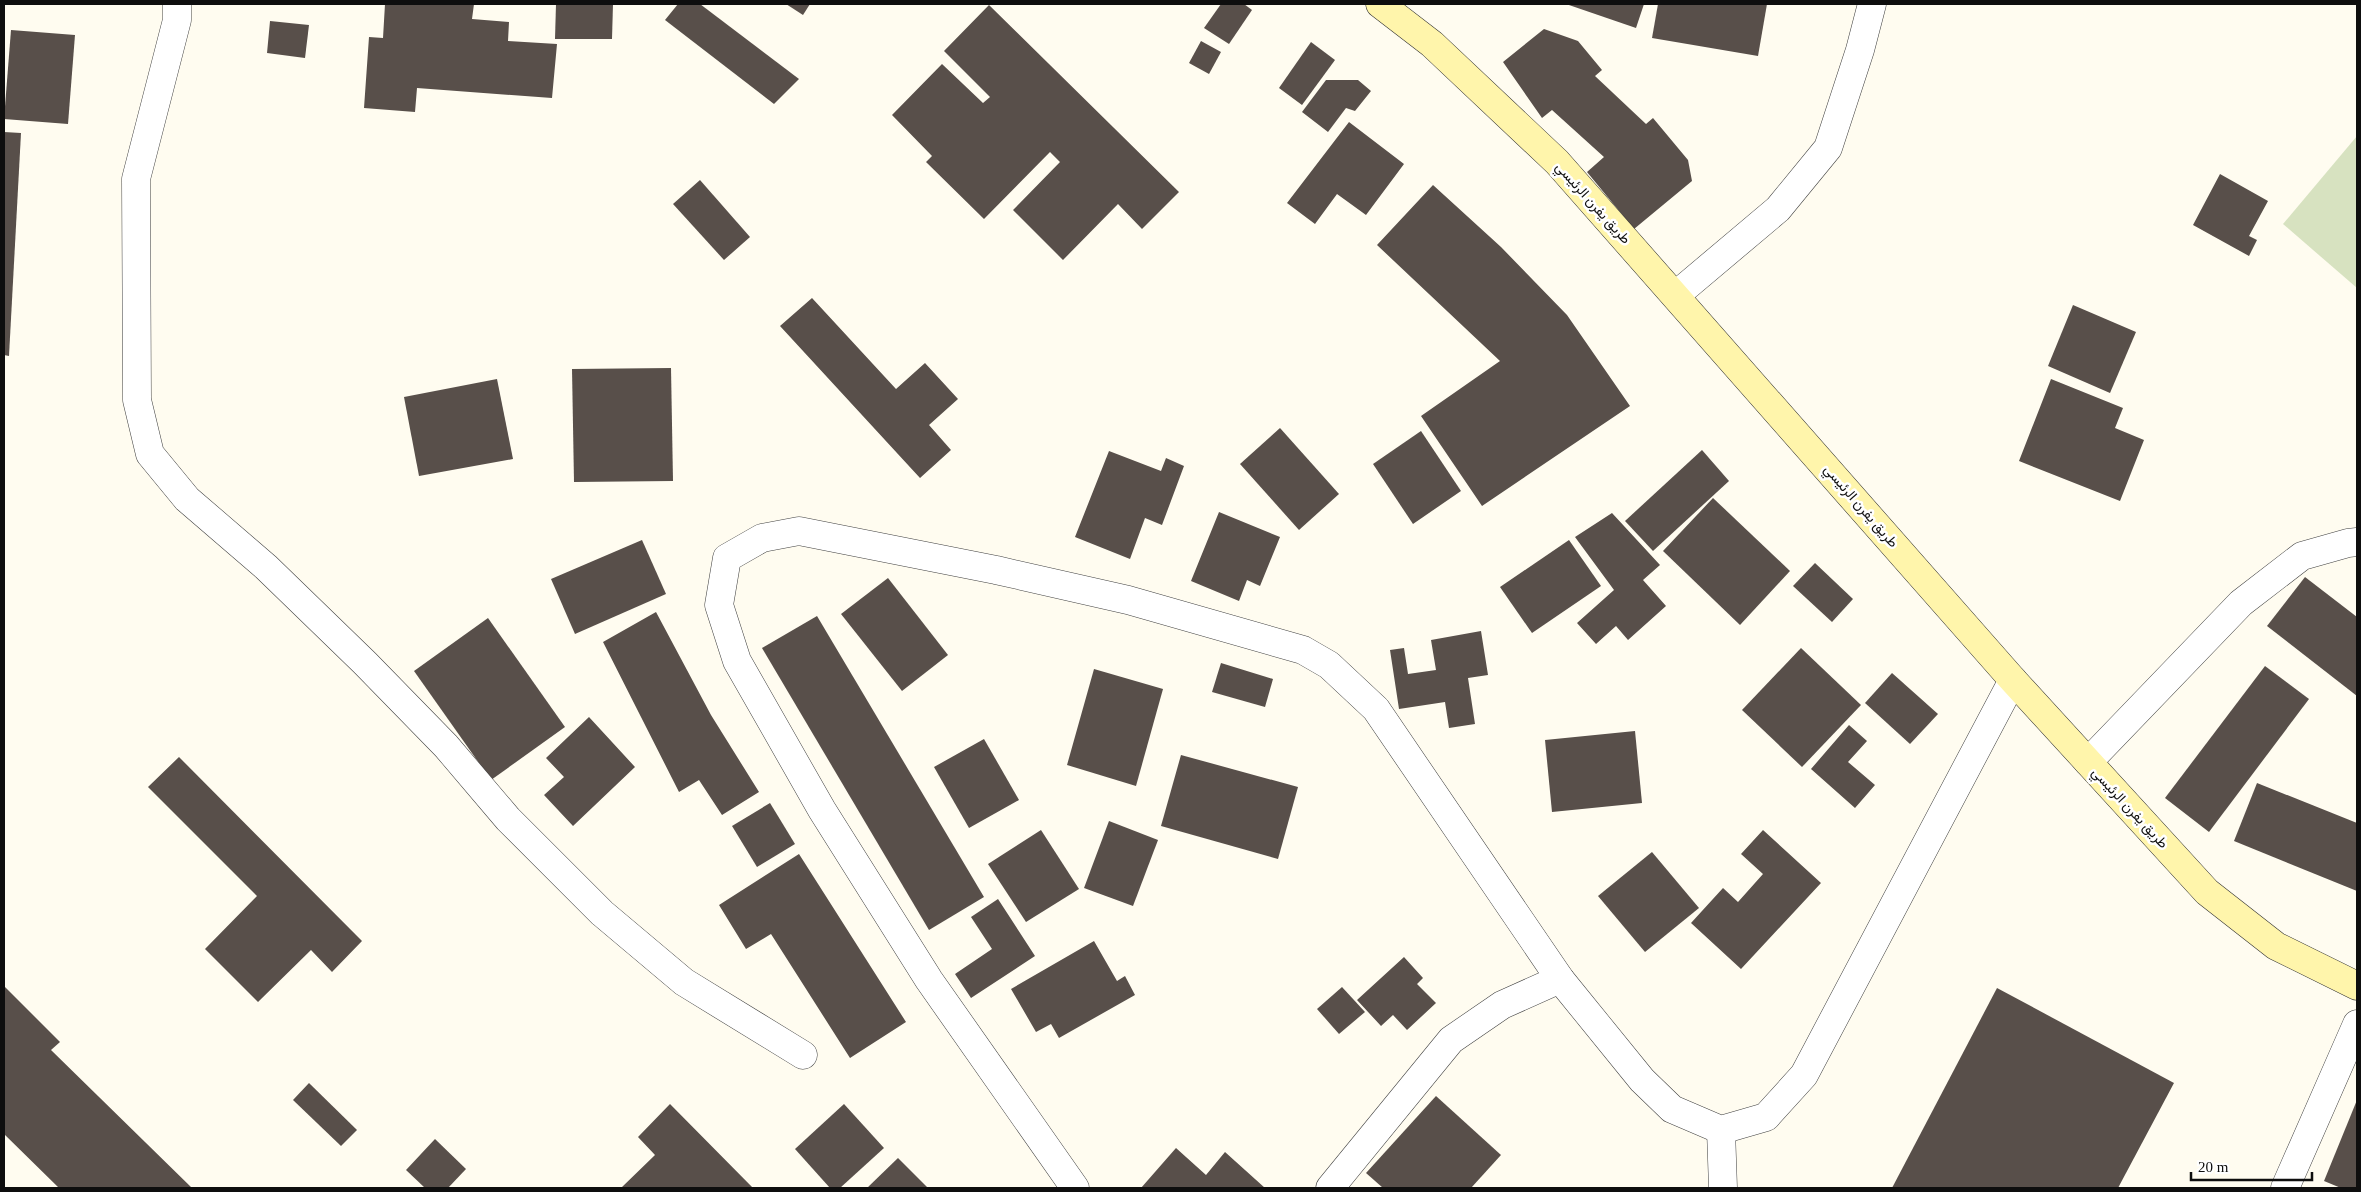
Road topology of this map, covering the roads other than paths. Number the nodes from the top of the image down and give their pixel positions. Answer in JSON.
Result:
{"nodes":[{"id":1,"x":177,"y":4,"type":"edge"},
{"id":2,"x":1380,"y":4,"type":"edge"},
{"id":3,"x":1872,"y":4,"type":"edge"},
{"id":4,"x":1676,"y":295,"type":"junction"},
{"id":5,"x":2357,"y":542,"type":"edge"},
{"id":6,"x":2014,"y":680,"type":"junction"},
{"id":7,"x":2088,"y":762,"type":"junction"},
{"id":8,"x":1560,"y":979,"type":"junction"},
{"id":9,"x":2357,"y":986,"type":"edge"},
{"id":10,"x":2357,"y":1024,"type":"edge"},
{"id":11,"x":803,"y":1054,"type":"dead end"},
{"id":12,"x":1721,"y":1130,"type":"junction"},
{"id":13,"x":1075,"y":1188,"type":"edge"},
{"id":14,"x":1330,"y":1188,"type":"edge"},
{"id":15,"x":1722,"y":1188,"type":"edge"},
{"id":16,"x":2285,"y":1188,"type":"edge"}],
"edges":[{"from":1,"to":11,"type":"street"},
{"from":2,"to":4,"type":"main road","name":"طريق يفرن الرئيسي"},
{"from":3,"to":4,"type":"street"},
{"from":4,"to":6,"type":"main road","name":"طريق يفرن الرئيسي"},
{"from":5,"to":7,"type":"street"},
{"from":6,"to":7,"type":"main road","name":"طريق يفرن الرئيسي"},
{"from":6,"to":12,"type":"street"},
{"from":7,"to":9,"type":"main road","name":"طريق يفرن الرئيسي"},
{"from":8,"to":12,"type":"street"},
{"from":8,"to":13,"type":"street"},
{"from":8,"to":14,"type":"street"},
{"from":10,"to":16,"type":"street"},
{"from":12,"to":15,"type":"street"}]}
